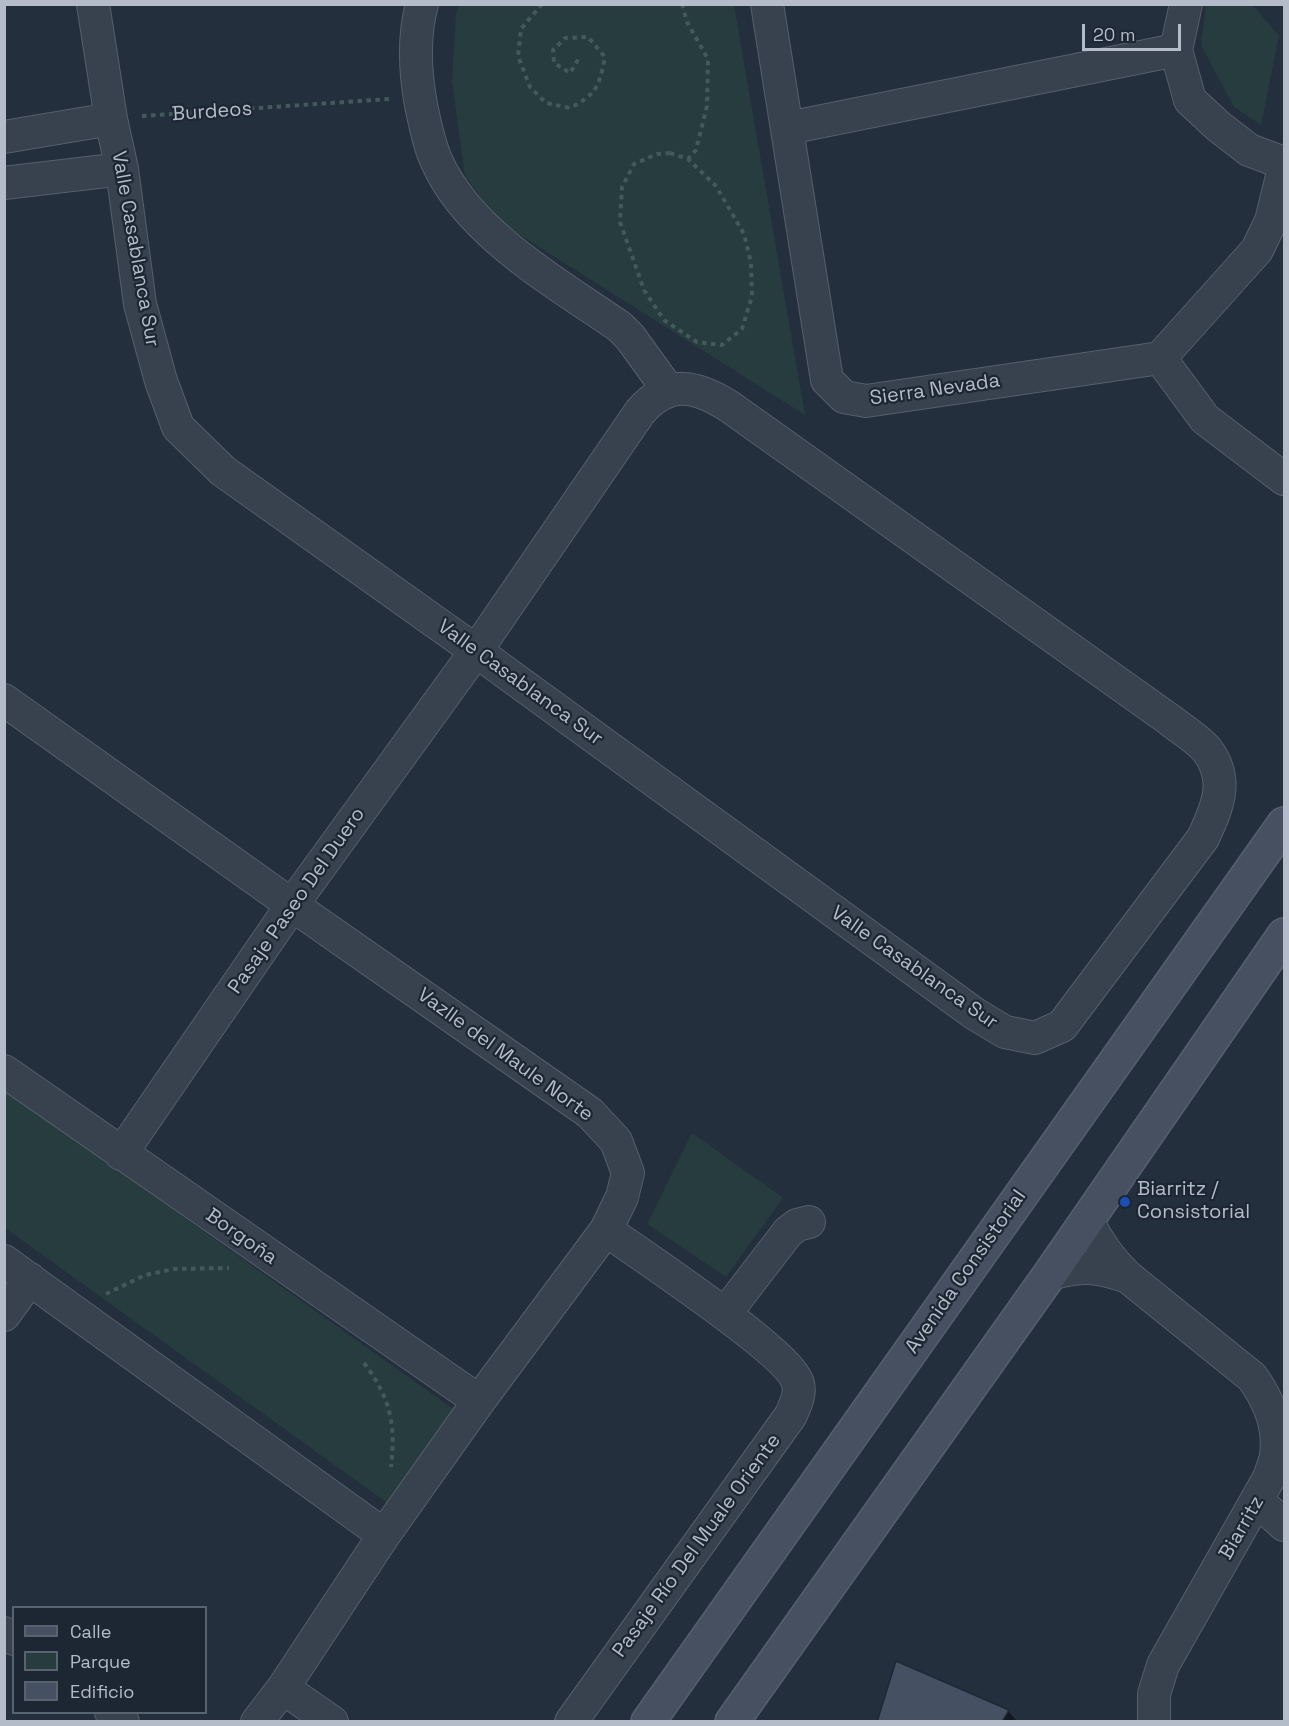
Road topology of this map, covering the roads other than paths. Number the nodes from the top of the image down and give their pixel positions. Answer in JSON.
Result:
{"nodes":[{"id":1,"x":93,"y":4,"type":"edge"},
{"id":2,"x":422,"y":4,"type":"edge"},
{"id":3,"x":767,"y":4,"type":"edge"},
{"id":4,"x":1186,"y":4,"type":"edge"},
{"id":5,"x":1176,"y":50,"type":"junction"},
{"id":6,"x":111,"y":118,"type":"junction"},
{"id":7,"x":788,"y":128,"type":"junction"},
{"id":8,"x":4,"y":137,"type":"edge"},
{"id":9,"x":1284,"y":163,"type":"edge"},
{"id":10,"x":1284,"y":168,"type":"edge"},
{"id":11,"x":122,"y":169,"type":"junction"},
{"id":12,"x":4,"y":183,"type":"edge"},
{"id":13,"x":1160,"y":358,"type":"junction"},
{"id":14,"x":669,"y":391,"type":"junction"},
{"id":15,"x":1284,"y":478,"type":"edge"},
{"id":16,"x":476,"y":651,"type":"junction"},
{"id":17,"x":4,"y":700,"type":"edge"},
{"id":18,"x":1284,"y":824,"type":"edge"},
{"id":19,"x":292,"y":905,"type":"junction"},
{"id":20,"x":1284,"y":935,"type":"edge"},
{"id":21,"x":4,"y":1071,"type":"edge"},
{"id":22,"x":121,"y":1154,"type":"junction"},
{"id":23,"x":1087,"y":1220,"type":"junction"},
{"id":24,"x":809,"y":1222,"type":"dead end"},
{"id":25,"x":606,"y":1230,"type":"junction"},
{"id":26,"x":4,"y":1261,"type":"edge"},
{"id":27,"x":1050,"y":1274,"type":"junction"},
{"id":28,"x":1128,"y":1278,"type":"junction"},
{"id":29,"x":30,"y":1279,"type":"junction"},
{"id":30,"x":724,"y":1314,"type":"junction"},
{"id":31,"x":4,"y":1315,"type":"edge"},
{"id":32,"x":1273,"y":1400,"type":"edge"},
{"id":33,"x":479,"y":1401,"type":"junction"},
{"id":34,"x":1258,"y":1501,"type":"junction"},
{"id":35,"x":1284,"y":1525,"type":"edge"},
{"id":36,"x":384,"y":1535,"type":"junction"},
{"id":37,"x":283,"y":1688,"type":"junction"},
{"id":38,"x":257,"y":1722,"type":"edge"},
{"id":39,"x":332,"y":1722,"type":"edge"},
{"id":40,"x":571,"y":1722,"type":"edge"},
{"id":41,"x":648,"y":1722,"type":"edge"},
{"id":42,"x":732,"y":1722,"type":"edge"},
{"id":43,"x":1154,"y":1722,"type":"edge"}],
"edges":[{"from":1,"to":6,"type":"street","name":"Valle Casablanca Sur"},
{"from":2,"to":14,"type":"street"},
{"from":3,"to":7,"type":"street","name":"Sierra Nevada"},
{"from":4,"to":5,"type":"street"},
{"from":5,"to":7,"type":"street"},
{"from":5,"to":9,"type":"street"},
{"from":6,"to":8,"type":"street"},
{"from":6,"to":11,"type":"street","name":"Valle Casablanca Sur"},
{"from":7,"to":13,"type":"street","name":"Sierra Nevada"},
{"from":10,"to":13,"type":"street"},
{"from":11,"to":12,"type":"street"},
{"from":11,"to":16,"type":"street","name":"Valle Casablanca Sur"},
{"from":13,"to":15,"type":"street"},
{"from":14,"to":16,"type":"street","name":"Pasaje Paseo Del Duero"},
{"from":14,"to":16,"type":"street","name":"Valle Casablanca Sur"},
{"from":16,"to":19,"type":"street","name":"Pasaje Paseo Del Duero"},
{"from":17,"to":19,"type":"street","name":"Vazlle del Maule Norte"},
{"from":18,"to":41,"type":"main road","name":"Avenida Consistorial"},
{"from":19,"to":22,"type":"street","name":"Pasaje Paseo Del Duero"},
{"from":19,"to":25,"type":"street","name":"Vazlle del Maule Norte"},
{"from":20,"to":23,"type":"main road"},
{"from":21,"to":22,"type":"street","name":"Borgoña"},
{"from":22,"to":33,"type":"street","name":"Borgoña"},
{"from":23,"to":27,"type":"main road"},
{"from":23,"to":28,"type":"street","name":"Biarritz"},
{"from":24,"to":30,"type":"street"},
{"from":25,"to":30,"type":"street"},
{"from":25,"to":33,"type":"street","name":"Vazlle del Maule Norte"},
{"from":26,"to":29,"type":"street"},
{"from":27,"to":28,"type":"street","name":"Biarritz"},
{"from":27,"to":42,"type":"main road"},
{"from":28,"to":32,"type":"street","name":"Biarritz"},
{"from":29,"to":31,"type":"street"},
{"from":29,"to":36,"type":"street"},
{"from":30,"to":40,"type":"street","name":"Pasaje Río Del Muale Oriente"},
{"from":32,"to":34,"type":"street","name":"Biarritz"},
{"from":33,"to":36,"type":"street","name":"Vazlle del Maule Norte"},
{"from":34,"to":35,"type":"street"},
{"from":34,"to":43,"type":"street","name":"Biarritz"},
{"from":36,"to":37,"type":"street","name":"Vazlle del Maule Norte"},
{"from":37,"to":38,"type":"street","name":"Vazlle del Maule Norte"},
{"from":37,"to":39,"type":"street"}]}
